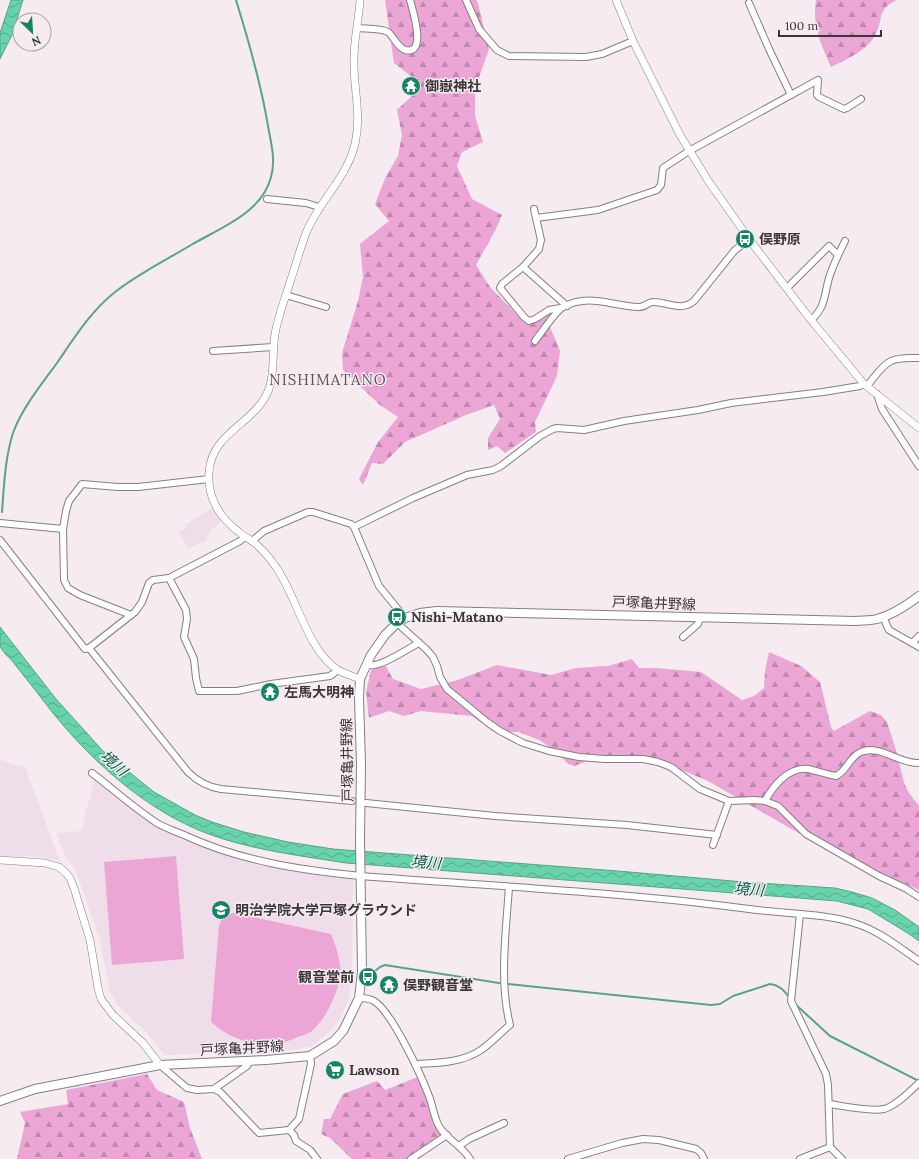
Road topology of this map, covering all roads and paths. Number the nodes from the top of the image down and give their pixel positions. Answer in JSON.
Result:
{"nodes":[{"id":1,"x":360,"y":0,"type":"edge"},
{"id":2,"x":410,"y":0,"type":"edge"},
{"id":3,"x":466,"y":0,"type":"edge"},
{"id":4,"x":616,"y":0,"type":"edge"},
{"id":5,"x":749,"y":2,"type":"dead end"},
{"id":6,"x":357,"y":28,"type":"junction"},
{"id":7,"x":633,"y":41,"type":"junction"},
{"id":8,"x":790,"y":95,"type":"junction"},
{"id":9,"x":861,"y":99,"type":"dead end"},
{"id":10,"x":689,"y":151,"type":"junction"},
{"id":11,"x":267,"y":198,"type":"dead end"},
{"id":12,"x":319,"y":207,"type":"junction"},
{"id":13,"x":534,"y":210,"type":"dead end"},
{"id":14,"x":536,"y":218,"type":"junction"},
{"id":15,"x":750,"y":239,"type":"junction"},
{"id":16,"x":845,"y":240,"type":"dead end"},
{"id":17,"x":838,"y":255,"type":"junction"},
{"id":18,"x":524,"y":267,"type":"junction"},
{"id":19,"x":787,"y":288,"type":"junction"},
{"id":20,"x":286,"y":295,"type":"junction"},
{"id":21,"x":326,"y":307,"type":"dead end"},
{"id":22,"x":564,"y":307,"type":"junction"},
{"id":23,"x":811,"y":320,"type":"junction"},
{"id":24,"x":535,"y":341,"type":"dead end"},
{"id":25,"x":273,"y":347,"type":"junction"},
{"id":26,"x":213,"y":351,"type":"dead end"},
{"id":27,"x":919,"y":358,"type":"edge"},
{"id":28,"x":866,"y":385,"type":"junction"},
{"id":29,"x":877,"y":394,"type":"junction"},
{"id":30,"x":919,"y":428,"type":"edge"},
{"id":31,"x":919,"y":466,"type":"edge"},
{"id":32,"x":209,"y":480,"type":"junction"},
{"id":33,"x":0,"y":523,"type":"edge"},
{"id":34,"x":354,"y":527,"type":"junction"},
{"id":35,"x":63,"y":529,"type":"junction"},
{"id":36,"x":245,"y":536,"type":"junction"},
{"id":37,"x":0,"y":540,"type":"edge"},
{"id":38,"x":252,"y":541,"type":"junction"},
{"id":39,"x":169,"y":578,"type":"junction"},
{"id":40,"x":919,"y":596,"type":"edge"},
{"id":41,"x":130,"y":615,"type":"junction"},
{"id":42,"x":883,"y":617,"type":"junction"},
{"id":43,"x":405,"y":618,"type":"junction"},
{"id":44,"x":700,"y":618,"type":"junction"},
{"id":45,"x":398,"y":623,"type":"junction"},
{"id":46,"x":919,"y":636,"type":"edge"},
{"id":47,"x":683,"y":637,"type":"dead end"},
{"id":48,"x":419,"y":643,"type":"junction"},
{"id":49,"x":912,"y":644,"type":"junction"},
{"id":50,"x":919,"y":647,"type":"edge"},
{"id":51,"x":89,"y":648,"type":"junction"},
{"id":52,"x":366,"y":665,"type":"junction"},
{"id":53,"x":338,"y":670,"type":"junction"},
{"id":54,"x":360,"y":679,"type":"junction"},
{"id":55,"x":919,"y":763,"type":"edge"},
{"id":56,"x":92,"y":772,"type":"dead end"},
{"id":57,"x":352,"y":801,"type":"dead end"},
{"id":58,"x":729,"y":801,"type":"junction"},
{"id":59,"x":764,"y":802,"type":"junction"},
{"id":60,"x":366,"y":803,"type":"dead end"},
{"id":61,"x":717,"y":835,"type":"junction"},
{"id":62,"x":713,"y":845,"type":"dead end"},
{"id":63,"x":0,"y":860,"type":"edge"},
{"id":64,"x":361,"y":875,"type":"junction"},
{"id":65,"x":509,"y":887,"type":"junction"},
{"id":66,"x":919,"y":897,"type":"edge"},
{"id":67,"x":800,"y":914,"type":"junction"},
{"id":68,"x":919,"y":961,"type":"edge"},
{"id":69,"x":359,"y":998,"type":"junction"},
{"id":70,"x":310,"y":1056,"type":"junction"},
{"id":71,"x":250,"y":1061,"type":"junction"},
{"id":72,"x":415,"y":1064,"type":"junction"},
{"id":73,"x":160,"y":1065,"type":"junction"},
{"id":74,"x":918,"y":1084,"type":"edge"},
{"id":75,"x":214,"y":1089,"type":"junction"},
{"id":76,"x":0,"y":1101,"type":"edge"},
{"id":77,"x":829,"y":1104,"type":"junction"},
{"id":78,"x":504,"y":1123,"type":"dead end"},
{"id":79,"x":289,"y":1130,"type":"junction"},
{"id":80,"x":447,"y":1135,"type":"junction"},
{"id":81,"x":459,"y":1146,"type":"junction"},
{"id":82,"x":830,"y":1146,"type":"junction"},
{"id":83,"x":317,"y":1159,"type":"edge"},
{"id":84,"x":411,"y":1159,"type":"edge"},
{"id":85,"x":470,"y":1159,"type":"edge"},
{"id":86,"x":568,"y":1159,"type":"edge"},
{"id":87,"x":704,"y":1159,"type":"edge"},
{"id":88,"x":800,"y":1159,"type":"edge"},
{"id":89,"x":842,"y":1159,"type":"edge"}],
"edges":[{"from":1,"to":6,"type":"street"},
{"from":2,"to":6,"type":"street"},
{"from":3,"to":7,"type":"street"},
{"from":4,"to":7,"type":"street"},
{"from":5,"to":8,"type":"street"},
{"from":6,"to":12,"type":"street"},
{"from":7,"to":10,"type":"street"},
{"from":8,"to":9,"type":"street"},
{"from":8,"to":10,"type":"street"},
{"from":10,"to":14,"type":"street"},
{"from":10,"to":15,"type":"street"},
{"from":11,"to":12,"type":"street"},
{"from":12,"to":20,"type":"street"},
{"from":13,"to":14,"type":"street"},
{"from":14,"to":18,"type":"street"},
{"from":15,"to":19,"type":"street"},
{"from":15,"to":22,"type":"street"},
{"from":16,"to":17,"type":"street"},
{"from":17,"to":19,"type":"street"},
{"from":17,"to":23,"type":"street"},
{"from":18,"to":22,"type":"street"},
{"from":18,"to":22,"type":"street"},
{"from":19,"to":23,"type":"street"},
{"from":20,"to":21,"type":"street"},
{"from":20,"to":25,"type":"street"},
{"from":22,"to":24,"type":"street"},
{"from":23,"to":28,"type":"street"},
{"from":25,"to":26,"type":"street"},
{"from":25,"to":32,"type":"street"},
{"from":27,"to":28,"type":"street"},
{"from":28,"to":29,"type":"street"},
{"from":28,"to":34,"type":"street"},
{"from":29,"to":30,"type":"street"},
{"from":29,"to":31,"type":"street"},
{"from":32,"to":35,"type":"street"},
{"from":32,"to":36,"type":"street"},
{"from":33,"to":35,"type":"street"},
{"from":34,"to":38,"type":"street"},
{"from":34,"to":43,"type":"street"},
{"from":35,"to":41,"type":"street"},
{"from":36,"to":38,"type":"street"},
{"from":36,"to":39,"type":"street"},
{"from":37,"to":51,"type":"street"},
{"from":38,"to":53,"type":"street"},
{"from":39,"to":41,"type":"street"},
{"from":39,"to":53,"type":"street"},
{"from":40,"to":42,"type":"main road","name":"戸塚亀井野線"},
{"from":41,"to":51,"type":"street"},
{"from":42,"to":44,"type":"main road","name":"戸塚亀井野線"},
{"from":42,"to":49,"type":"street"},
{"from":43,"to":44,"type":"main road","name":"戸塚亀井野線"},
{"from":43,"to":45,"type":"main road","name":"戸塚亀井野線"},
{"from":44,"to":47,"type":"street"},
{"from":45,"to":48,"type":"street"},
{"from":45,"to":52,"type":"main road","name":"戸塚亀井野線"},
{"from":46,"to":49,"type":"street"},
{"from":48,"to":52,"type":"street"},
{"from":48,"to":58,"type":"street"},
{"from":49,"to":50,"type":"street"},
{"from":51,"to":57,"type":"street"},
{"from":52,"to":54,"type":"main road","name":"戸塚亀井野線"},
{"from":53,"to":54,"type":"street"},
{"from":54,"to":64,"type":"main road","name":"戸塚亀井野線"},
{"from":55,"to":59,"type":"street"},
{"from":56,"to":64,"type":"street"},
{"from":58,"to":59,"type":"street"},
{"from":58,"to":61,"type":"street"},
{"from":59,"to":66,"type":"street"},
{"from":60,"to":61,"type":"street"},
{"from":61,"to":62,"type":"street"},
{"from":63,"to":73,"type":"street"},
{"from":64,"to":65,"type":"street"},
{"from":64,"to":69,"type":"main road","name":"戸塚亀井野線"},
{"from":65,"to":67,"type":"street"},
{"from":65,"to":72,"type":"street"},
{"from":67,"to":68,"type":"street"},
{"from":67,"to":77,"type":"street"},
{"from":69,"to":70,"type":"main road","name":"戸塚亀井野線"},
{"from":69,"to":72,"type":"street"},
{"from":70,"to":71,"type":"main road","name":"戸塚亀井野線"},
{"from":70,"to":79,"type":"street"},
{"from":71,"to":73,"type":"main road","name":"戸塚亀井野線"},
{"from":71,"to":75,"type":"street"},
{"from":72,"to":80,"type":"street"},
{"from":73,"to":75,"type":"street"},
{"from":73,"to":76,"type":"main road","name":"戸塚亀井野線"},
{"from":74,"to":77,"type":"street"},
{"from":75,"to":79,"type":"street"},
{"from":77,"to":82,"type":"street"},
{"from":78,"to":81,"type":"street"},
{"from":79,"to":83,"type":"street"},
{"from":80,"to":81,"type":"street"},
{"from":80,"to":84,"type":"street"},
{"from":81,"to":85,"type":"street"},
{"from":82,"to":88,"type":"street"},
{"from":82,"to":89,"type":"street"},
{"from":86,"to":87,"type":"street"}]}
